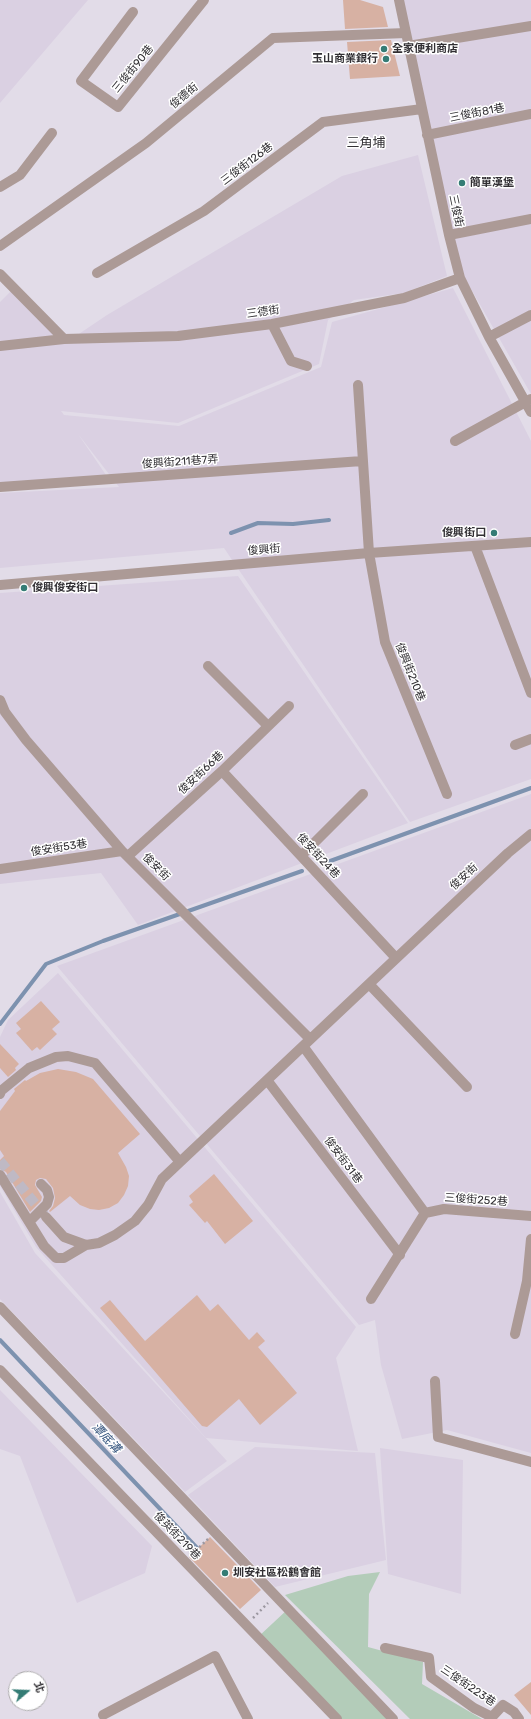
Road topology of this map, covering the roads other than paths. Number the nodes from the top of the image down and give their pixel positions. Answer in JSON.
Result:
{"nodes":[{"id":1,"x":204,"y":0,"type":"edge"},
{"id":2,"x":399,"y":0,"type":"edge"},
{"id":3,"x":133,"y":12,"type":"dead end"},
{"id":4,"x":531,"y":26,"type":"edge"},
{"id":5,"x":406,"y":33,"type":"junction"},
{"id":6,"x":408,"y":46,"type":"junction"},
{"id":7,"x":422,"y":109,"type":"junction"},
{"id":8,"x":531,"y":114,"type":"edge"},
{"id":9,"x":52,"y":133,"type":"dead end"},
{"id":10,"x":427,"y":135,"type":"junction"},
{"id":11,"x":0,"y":187,"type":"edge"},
{"id":12,"x":531,"y":219,"type":"edge"},
{"id":13,"x":449,"y":235,"type":"junction"},
{"id":14,"x":0,"y":246,"type":"edge"},
{"id":15,"x":97,"y":273,"type":"dead end"},
{"id":16,"x":0,"y":274,"type":"edge"},
{"id":17,"x":460,"y":278,"type":"junction"},
{"id":18,"x":531,"y":315,"type":"edge"},
{"id":19,"x":272,"y":324,"type":"junction"},
{"id":20,"x":489,"y":337,"type":"junction"},
{"id":21,"x":64,"y":339,"type":"junction"},
{"id":22,"x":0,"y":346,"type":"edge"},
{"id":23,"x":307,"y":366,"type":"dead end"},
{"id":24,"x":358,"y":385,"type":"dead end"},
{"id":25,"x":528,"y":400,"type":"edge"},
{"id":26,"x":531,"y":412,"type":"edge"},
{"id":27,"x":455,"y":441,"type":"dead end"},
{"id":28,"x":362,"y":461,"type":"junction"},
{"id":29,"x":0,"y":487,"type":"edge"},
{"id":30,"x":531,"y":542,"type":"edge"},
{"id":31,"x":475,"y":546,"type":"junction"},
{"id":32,"x":369,"y":553,"type":"junction"},
{"id":33,"x":0,"y":585,"type":"edge"},
{"id":34,"x":208,"y":666,"type":"dead end"},
{"id":35,"x":531,"y":693,"type":"edge"},
{"id":36,"x":0,"y":700,"type":"edge"},
{"id":37,"x":289,"y":706,"type":"dead end"},
{"id":38,"x":268,"y":726,"type":"junction"},
{"id":39,"x":531,"y":739,"type":"edge"},
{"id":40,"x":515,"y":745,"type":"dead end"},
{"id":41,"x":222,"y":771,"type":"junction"},
{"id":42,"x":363,"y":794,"type":"dead end"},
{"id":43,"x":447,"y":794,"type":"dead end"},
{"id":44,"x":531,"y":834,"type":"edge"},
{"id":45,"x":125,"y":853,"type":"junction"},
{"id":46,"x":301,"y":856,"type":"junction"},
{"id":47,"x":0,"y":869,"type":"edge"},
{"id":48,"x":396,"y":958,"type":"junction"},
{"id":49,"x":369,"y":984,"type":"junction"},
{"id":50,"x":306,"y":1042,"type":"junction"},
{"id":51,"x":267,"y":1080,"type":"junction"},
{"id":52,"x":467,"y":1087,"type":"dead end"},
{"id":53,"x":0,"y":1094,"type":"edge"},
{"id":54,"x":180,"y":1162,"type":"junction"},
{"id":55,"x":0,"y":1176,"type":"edge"},
{"id":56,"x":42,"y":1184,"type":"dead end"},
{"id":57,"x":425,"y":1213,"type":"junction"},
{"id":58,"x":531,"y":1216,"type":"edge"},
{"id":59,"x":46,"y":1217,"type":"tunnel mouth"},
{"id":60,"x":30,"y":1221,"type":"junction"},
{"id":61,"x":531,"y":1238,"type":"edge"},
{"id":62,"x":86,"y":1245,"type":"junction"},
{"id":63,"x":400,"y":1255,"type":"junction"},
{"id":64,"x":371,"y":1299,"type":"dead end"},
{"id":65,"x":0,"y":1307,"type":"edge"},
{"id":66,"x":515,"y":1334,"type":"dead end"},
{"id":67,"x":0,"y":1370,"type":"edge"},
{"id":68,"x":435,"y":1381,"type":"dead end"},
{"id":69,"x":531,"y":1462,"type":"edge"},
{"id":70,"x":385,"y":1648,"type":"dead end"},
{"id":71,"x":103,"y":1714,"type":"dead end"},
{"id":72,"x":247,"y":1718,"type":"edge"},
{"id":73,"x":337,"y":1719,"type":"edge"},
{"id":74,"x":393,"y":1719,"type":"edge"},
{"id":75,"x":519,"y":1719,"type":"edge"}],
"edges":[{"from":1,"to":3,"type":"street","name":"三俊街90巷"},
{"from":2,"to":5,"type":"street","name":"三俊街"},
{"from":4,"to":6,"type":"street"},
{"from":5,"to":6,"type":"street","name":"三俊街"},
{"from":5,"to":14,"type":"street","name":"俊德街"},
{"from":6,"to":7,"type":"street","name":"三俊街"},
{"from":7,"to":10,"type":"street","name":"三俊街"},
{"from":7,"to":15,"type":"street","name":"三俊街126巷"},
{"from":8,"to":10,"type":"street","name":"三俊街81巷"},
{"from":9,"to":11,"type":"street"},
{"from":10,"to":13,"type":"street","name":"三俊街"},
{"from":12,"to":13,"type":"street"},
{"from":13,"to":17,"type":"street","name":"三俊街"},
{"from":16,"to":21,"type":"street"},
{"from":17,"to":19,"type":"street","name":"三德街"},
{"from":17,"to":20,"type":"street","name":"三俊街"},
{"from":18,"to":20,"type":"street"},
{"from":19,"to":21,"type":"street","name":"三德街"},
{"from":19,"to":23,"type":"street"},
{"from":20,"to":25,"type":"street","name":"三俊街"},
{"from":21,"to":22,"type":"street","name":"三德街"},
{"from":24,"to":28,"type":"street","name":"俊興街210巷"},
{"from":25,"to":26,"type":"street","name":"三俊街"},
{"from":25,"to":27,"type":"street"},
{"from":28,"to":29,"type":"street","name":"俊興街211巷7弄"},
{"from":28,"to":32,"type":"street","name":"俊興街210巷"},
{"from":30,"to":31,"type":"street","name":"俊興街"},
{"from":31,"to":32,"type":"street","name":"俊興街"},
{"from":31,"to":35,"type":"street"},
{"from":32,"to":33,"type":"street","name":"俊興街"},
{"from":32,"to":43,"type":"street","name":"俊興街210巷"},
{"from":34,"to":38,"type":"street"},
{"from":36,"to":45,"type":"street","name":"俊安街"},
{"from":37,"to":38,"type":"street","name":"俊安街66巷"},
{"from":38,"to":41,"type":"street","name":"俊安街66巷"},
{"from":39,"to":40,"type":"street"},
{"from":41,"to":45,"type":"street","name":"俊安街66巷"},
{"from":41,"to":46,"type":"street","name":"俊安街24巷"},
{"from":42,"to":46,"type":"street"},
{"from":44,"to":48,"type":"street","name":"俊安街"},
{"from":45,"to":47,"type":"street","name":"俊安街53巷"},
{"from":45,"to":50,"type":"street","name":"俊安街"},
{"from":46,"to":48,"type":"street","name":"俊安街24巷"},
{"from":48,"to":49,"type":"street","name":"俊安街"},
{"from":49,"to":50,"type":"street","name":"俊安街"},
{"from":49,"to":52,"type":"street"},
{"from":50,"to":51,"type":"street","name":"俊安街"},
{"from":50,"to":57,"type":"street"},
{"from":51,"to":54,"type":"street","name":"俊安街"},
{"from":51,"to":63,"type":"street","name":"俊安街31巷"},
{"from":53,"to":54,"type":"street"},
{"from":54,"to":62,"type":"street","name":"俊安街"},
{"from":55,"to":60,"type":"street"},
{"from":56,"to":60,"type":"street"},
{"from":57,"to":58,"type":"street","name":"三俊街252巷"},
{"from":57,"to":63,"type":"street"},
{"from":59,"to":62,"type":"street"},
{"from":60,"to":62,"type":"street","name":"俊安街"},
{"from":61,"to":66,"type":"street"},
{"from":63,"to":64,"type":"street"},
{"from":65,"to":74,"type":"street"},
{"from":67,"to":73,"type":"street","name":"俊英街219巷"},
{"from":68,"to":69,"type":"street"},
{"from":70,"to":75,"type":"street","name":"三俊街223巷"},
{"from":71,"to":72,"type":"street"}]}
